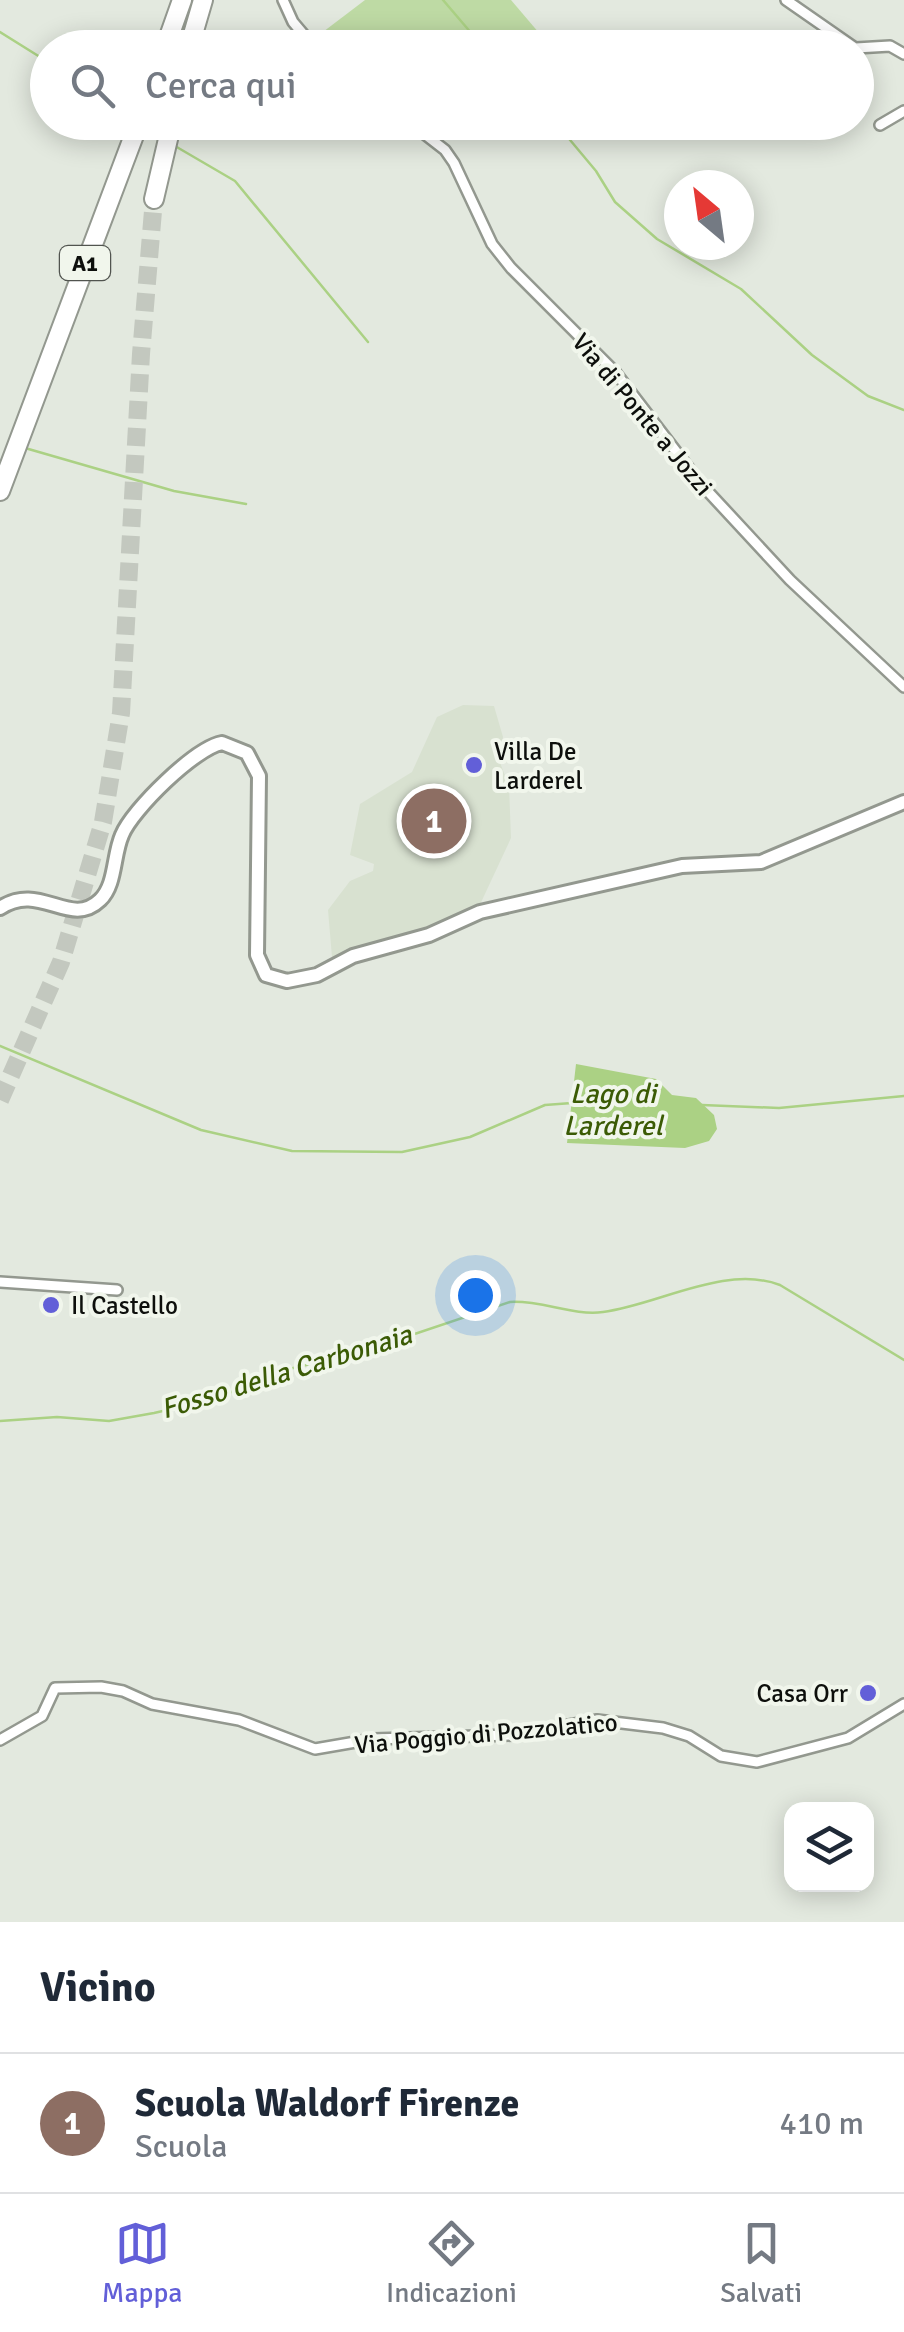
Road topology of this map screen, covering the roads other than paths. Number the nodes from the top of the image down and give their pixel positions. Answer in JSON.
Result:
{"nodes":[{"id":1,"x":182,"y":0,"type":"edge"},
{"id":2,"x":203,"y":0,"type":"edge"},
{"id":3,"x":283,"y":0,"type":"edge"},
{"id":4,"x":786,"y":0,"type":"edge"},
{"id":5,"x":171,"y":30,"type":"edge"},
{"id":6,"x":194,"y":30,"type":"edge"},
{"id":7,"x":300,"y":30,"type":"edge"},
{"id":8,"x":830,"y":30,"type":"edge"},
{"id":9,"x":874,"y":47,"type":"edge"},
{"id":10,"x":904,"y":54,"type":"edge"},
{"id":11,"x":904,"y":111,"type":"edge"},
{"id":12,"x":880,"y":124,"type":"dead end"},
{"id":13,"x":132,"y":140,"type":"edge"},
{"id":14,"x":168,"y":140,"type":"edge"},
{"id":15,"x":432,"y":140,"type":"edge"},
{"id":16,"x":154,"y":200,"type":"tunnel mouth"},
{"id":17,"x":30,"y":403,"type":"junction"},
{"id":18,"x":0,"y":472,"type":"edge"},
{"id":19,"x":0,"y":491,"type":"edge"},
{"id":20,"x":904,"y":687,"type":"edge"},
{"id":21,"x":904,"y":802,"type":"edge"},
{"id":22,"x":0,"y":908,"type":"edge"},
{"id":23,"x":0,"y":1282,"type":"edge"},
{"id":24,"x":117,"y":1290,"type":"dead end"},
{"id":25,"x":904,"y":1704,"type":"edge"},
{"id":26,"x":0,"y":1740,"type":"edge"}],
"edges":[{"from":1,"to":5,"type":"highway"},
{"from":2,"to":6,"type":"highway"},
{"from":3,"to":7,"type":"street"},
{"from":4,"to":8,"type":"street"},
{"from":9,"to":10,"type":"street"},
{"from":11,"to":12,"type":"street"},
{"from":13,"to":17,"type":"highway","number":"A1"},
{"from":14,"to":16,"type":"highway"},
{"from":15,"to":20,"type":"street","name":"Via di Ponte a Jozzi"},
{"from":17,"to":18,"type":"highway","number":"A1"},
{"from":17,"to":19,"type":"highway","number":"A1"},
{"from":21,"to":22,"type":"main road"},
{"from":23,"to":24,"type":"street"},
{"from":25,"to":26,"type":"street","name":"Via Poggio di Pozzolatico"}]}
